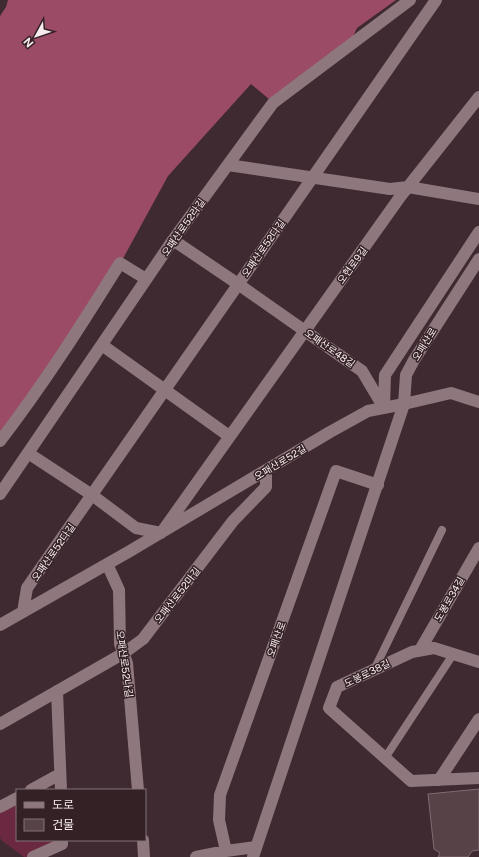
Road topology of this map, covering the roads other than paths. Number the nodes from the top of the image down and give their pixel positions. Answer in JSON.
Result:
{"nodes":[{"id":1,"x":410,"y":0,"type":"edge"},
{"id":2,"x":436,"y":0,"type":"edge"},
{"id":3,"x":479,"y":97,"type":"edge"},
{"id":4,"x":228,"y":165,"type":"junction"},
{"id":5,"x":313,"y":178,"type":"junction"},
{"id":6,"x":408,"y":187,"type":"junction"},
{"id":7,"x":479,"y":199,"type":"edge"},
{"id":8,"x":479,"y":232,"type":"edge"},
{"id":9,"x":173,"y":240,"type":"junction"},
{"id":10,"x":479,"y":259,"type":"edge"},
{"id":11,"x":146,"y":279,"type":"junction"},
{"id":12,"x":238,"y":284,"type":"junction"},
{"id":13,"x":305,"y":331,"type":"junction"},
{"id":14,"x":102,"y":345,"type":"junction"},
{"id":15,"x":165,"y":389,"type":"junction"},
{"id":16,"x":479,"y":402,"type":"edge"},
{"id":17,"x":404,"y":404,"type":"junction"},
{"id":18,"x":384,"y":408,"type":"junction"},
{"id":19,"x":229,"y":436,"type":"junction"},
{"id":20,"x":0,"y":441,"type":"edge"},
{"id":21,"x":28,"y":453,"type":"junction"},
{"id":22,"x":266,"y":470,"type":"junction"},
{"id":23,"x":378,"y":485,"type":"junction"},
{"id":24,"x":0,"y":494,"type":"edge"},
{"id":25,"x":92,"y":496,"type":"junction"},
{"id":26,"x":442,"y":530,"type":"dead end"},
{"id":27,"x":161,"y":533,"type":"junction"},
{"id":28,"x":479,"y":548,"type":"edge"},
{"id":29,"x":107,"y":564,"type":"junction"},
{"id":30,"x":23,"y":612,"type":"junction"},
{"id":31,"x":0,"y":625,"type":"edge"},
{"id":32,"x":420,"y":650,"type":"junction"},
{"id":33,"x":124,"y":653,"type":"junction"},
{"id":34,"x":454,"y":653,"type":"junction"},
{"id":35,"x":479,"y":662,"type":"edge"},
{"id":36,"x":374,"y":670,"type":"junction"},
{"id":37,"x":57,"y":691,"type":"junction"},
{"id":38,"x":479,"y":719,"type":"edge"},
{"id":39,"x":0,"y":724,"type":"edge"},
{"id":40,"x":385,"y":758,"type":"junction"},
{"id":41,"x":60,"y":774,"type":"junction"},
{"id":42,"x":479,"y":778,"type":"edge"},
{"id":43,"x":439,"y":780,"type":"junction"},
{"id":44,"x":33,"y":789,"type":"edge"},
{"id":45,"x":60,"y":789,"type":"edge"},
{"id":46,"x":138,"y":789,"type":"edge"},
{"id":47,"x":16,"y":799,"type":"edge"},
{"id":48,"x":0,"y":807,"type":"edge"},
{"id":49,"x":62,"y":841,"type":"edge"},
{"id":50,"x":143,"y":841,"type":"edge"},
{"id":51,"x":226,"y":851,"type":"junction"},
{"id":52,"x":255,"y":852,"type":"edge"},
{"id":53,"x":33,"y":857,"type":"edge"},
{"id":54,"x":144,"y":857,"type":"edge"},
{"id":55,"x":196,"y":857,"type":"edge"}],
"edges":[{"from":1,"to":4,"type":"street","name":"오패산로52라길"},
{"from":2,"to":5,"type":"street","name":"오패산로52다길"},
{"from":3,"to":6,"type":"street","name":"오현로9길"},
{"from":4,"to":5,"type":"street"},
{"from":4,"to":9,"type":"street","name":"오패산로52라길"},
{"from":5,"to":6,"type":"street"},
{"from":5,"to":12,"type":"street","name":"오패산로52다길"},
{"from":6,"to":7,"type":"street"},
{"from":6,"to":13,"type":"street","name":"오현로9길"},
{"from":8,"to":18,"type":"street"},
{"from":9,"to":11,"type":"street","name":"오패산로52라길"},
{"from":9,"to":12,"type":"street","name":"오패산로48길"},
{"from":10,"to":17,"type":"street","name":"오패산로"},
{"from":11,"to":14,"type":"street","name":"오패산로52라길"},
{"from":11,"to":20,"type":"street"},
{"from":12,"to":13,"type":"street","name":"오패산로48길"},
{"from":12,"to":15,"type":"street","name":"오패산로52다길"},
{"from":13,"to":18,"type":"street","name":"오패산로48길"},
{"from":13,"to":19,"type":"street","name":"오현로9길"},
{"from":14,"to":15,"type":"street"},
{"from":14,"to":21,"type":"street","name":"오패산로52라길"},
{"from":15,"to":19,"type":"street"},
{"from":15,"to":25,"type":"street","name":"오패산로52다길"},
{"from":16,"to":17,"type":"street"},
{"from":17,"to":18,"type":"street","name":"오패산로52길"},
{"from":17,"to":23,"type":"street","name":"오패산로"},
{"from":18,"to":22,"type":"street","name":"오패산로52길"},
{"from":19,"to":27,"type":"street","name":"오현로9길"},
{"from":21,"to":24,"type":"street","name":"오패산로52라길"},
{"from":21,"to":25,"type":"street"},
{"from":22,"to":27,"type":"street","name":"오패산로52길"},
{"from":22,"to":33,"type":"street","name":"오패산로52마길"},
{"from":23,"to":51,"type":"street","name":"오패산로"},
{"from":23,"to":52,"type":"street","name":"오패산로"},
{"from":25,"to":27,"type":"street"},
{"from":25,"to":30,"type":"street","name":"오패산로52다길"},
{"from":26,"to":36,"type":"lane"},
{"from":27,"to":29,"type":"street","name":"오패산로52길"},
{"from":28,"to":32,"type":"street","name":"도봉로34길"},
{"from":29,"to":30,"type":"street","name":"오패산로52길"},
{"from":29,"to":33,"type":"street","name":"오패산로52나길"},
{"from":30,"to":31,"type":"street","name":"오패산로52길"},
{"from":32,"to":34,"type":"street","name":"도봉로38길"},
{"from":32,"to":36,"type":"street","name":"도봉로38길"},
{"from":33,"to":37,"type":"street","name":"오패산로52마길"},
{"from":33,"to":46,"type":"street","name":"오패산로52나길"},
{"from":34,"to":35,"type":"street","name":"도봉로38길"},
{"from":34,"to":40,"type":"lane"},
{"from":36,"to":40,"type":"street","name":"도봉로38길"},
{"from":37,"to":39,"type":"street","name":"오패산로52마길"},
{"from":37,"to":41,"type":"street"},
{"from":38,"to":43,"type":"street"},
{"from":40,"to":43,"type":"street","name":"도봉로38길"},
{"from":41,"to":44,"type":"street"},
{"from":41,"to":45,"type":"street"},
{"from":42,"to":43,"type":"street"},
{"from":47,"to":48,"type":"street"},
{"from":49,"to":53,"type":"street"},
{"from":50,"to":54,"type":"street"},
{"from":51,"to":52,"type":"street","name":"오패산로"},
{"from":51,"to":55,"type":"street","name":"오패산로"}]}
